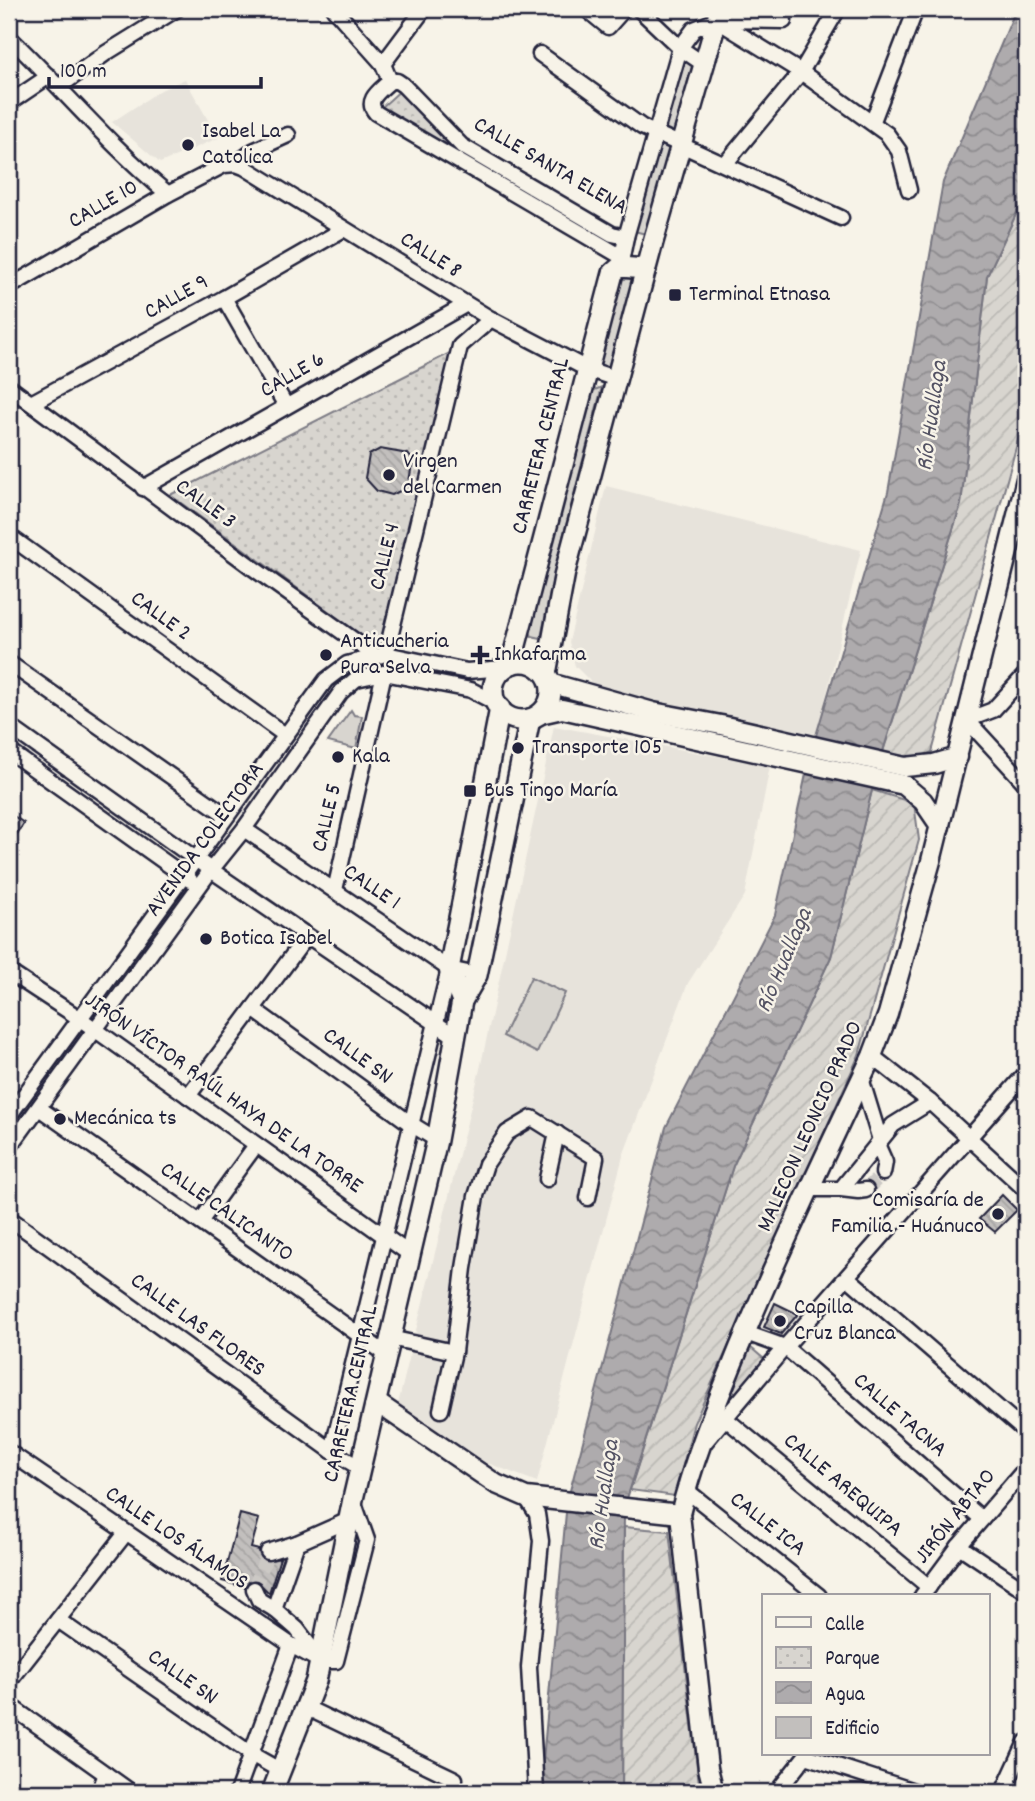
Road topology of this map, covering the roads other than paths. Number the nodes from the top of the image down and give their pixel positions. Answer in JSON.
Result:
{"nodes":[{"id":1,"x":177,"y":9,"type":"edge"},
{"id":2,"x":334,"y":9,"type":"edge"},
{"id":3,"x":424,"y":9,"type":"edge"},
{"id":4,"x":586,"y":9,"type":"edge"},
{"id":5,"x":624,"y":9,"type":"edge"},
{"id":6,"x":639,"y":9,"type":"edge"},
{"id":7,"x":838,"y":9,"type":"edge"},
{"id":8,"x":916,"y":9,"type":"edge"},
{"id":9,"x":718,"y":15,"type":"edge"},
{"id":10,"x":784,"y":21,"type":"dead end"},
{"id":11,"x":9,"y":37,"type":"edge"},
{"id":12,"x":680,"y":48,"type":"junction"},
{"id":13,"x":540,"y":54,"type":"dead end"},
{"id":14,"x":383,"y":64,"type":"junction"},
{"id":15,"x":705,"y":65,"type":"junction"},
{"id":16,"x":801,"y":72,"type":"junction"},
{"id":17,"x":55,"y":81,"type":"junction"},
{"id":18,"x":390,"y":81,"type":"junction"},
{"id":19,"x":9,"y":103,"type":"edge"},
{"id":20,"x":873,"y":121,"type":"junction"},
{"id":21,"x":656,"y":133,"type":"junction"},
{"id":22,"x":288,"y":135,"type":"dead end"},
{"id":23,"x":682,"y":144,"type":"junction"},
{"id":24,"x":725,"y":164,"type":"junction"},
{"id":25,"x":230,"y":165,"type":"junction"},
{"id":26,"x":909,"y":190,"type":"dead end"},
{"id":27,"x":168,"y":194,"type":"junction"},
{"id":28,"x":841,"y":218,"type":"dead end"},
{"id":29,"x":344,"y":229,"type":"junction"},
{"id":30,"x":626,"y":237,"type":"junction"},
{"id":31,"x":621,"y":262,"type":"junction"},
{"id":32,"x":646,"y":269,"type":"junction"},
{"id":33,"x":9,"y":287,"type":"edge"},
{"id":34,"x":224,"y":298,"type":"junction"},
{"id":35,"x":465,"y":304,"type":"junction"},
{"id":36,"x":491,"y":319,"type":"junction"},
{"id":37,"x":587,"y":369,"type":"junction"},
{"id":38,"x":617,"y":379,"type":"junction"},
{"id":39,"x":9,"y":387,"type":"edge"},
{"id":40,"x":31,"y":403,"type":"junction"},
{"id":41,"x":286,"y":406,"type":"junction"},
{"id":42,"x":1026,"y":479,"type":"edge"},
{"id":43,"x":143,"y":488,"type":"junction"},
{"id":44,"x":9,"y":536,"type":"edge"},
{"id":45,"x":381,"y":655,"type":"junction"},
{"id":46,"x":9,"y":663,"type":"edge"},
{"id":47,"x":508,"y":666,"type":"junction"},
{"id":48,"x":384,"y":673,"type":"junction"},
{"id":49,"x":1026,"y":674,"type":"edge"},
{"id":50,"x":548,"y":679,"type":"junction"},
{"id":51,"x":498,"y":706,"type":"junction"},
{"id":52,"x":535,"y":716,"type":"junction"},
{"id":53,"x":967,"y":720,"type":"junction"},
{"id":54,"x":9,"y":726,"type":"edge"},
{"id":55,"x":285,"y":735,"type":"junction"},
{"id":56,"x":9,"y":751,"type":"edge"},
{"id":57,"x":50,"y":756,"type":"junction"},
{"id":58,"x":958,"y":757,"type":"junction"},
{"id":59,"x":38,"y":771,"type":"junction"},
{"id":60,"x":905,"y":776,"type":"junction"},
{"id":61,"x":1026,"y":784,"type":"edge"},
{"id":62,"x":226,"y":815,"type":"junction"},
{"id":63,"x":940,"y":826,"type":"junction"},
{"id":64,"x":244,"y":829,"type":"junction"},
{"id":65,"x":195,"y":859,"type":"junction"},
{"id":66,"x":211,"y":870,"type":"junction"},
{"id":67,"x":183,"y":875,"type":"junction"},
{"id":68,"x":199,"y":887,"type":"junction"},
{"id":69,"x":335,"y":890,"type":"junction"},
{"id":70,"x":307,"y":936,"type":"junction"},
{"id":71,"x":449,"y":969,"type":"junction"},
{"id":72,"x":9,"y":971,"type":"edge"},
{"id":73,"x":477,"y":975,"type":"junction"},
{"id":74,"x":461,"y":1002,"type":"junction"},
{"id":75,"x":253,"y":1009,"type":"junction"},
{"id":76,"x":79,"y":1018,"type":"junction"},
{"id":77,"x":435,"y":1023,"type":"junction"},
{"id":78,"x":96,"y":1030,"type":"junction"},
{"id":79,"x":456,"y":1037,"type":"junction"},
{"id":80,"x":872,"y":1056,"type":"junction"},
{"id":81,"x":1026,"y":1073,"type":"edge"},
{"id":82,"x":861,"y":1078,"type":"junction"},
{"id":83,"x":188,"y":1096,"type":"junction"},
{"id":84,"x":930,"y":1102,"type":"junction"},
{"id":85,"x":39,"y":1108,"type":"junction"},
{"id":86,"x":9,"y":1116,"type":"edge"},
{"id":87,"x":411,"y":1124,"type":"junction"},
{"id":88,"x":557,"y":1133,"type":"junction"},
{"id":89,"x":968,"y":1136,"type":"junction"},
{"id":90,"x":437,"y":1139,"type":"junction"},
{"id":91,"x":878,"y":1142,"type":"junction"},
{"id":92,"x":256,"y":1145,"type":"junction"},
{"id":93,"x":9,"y":1148,"type":"edge"},
{"id":94,"x":883,"y":1172,"type":"dead end"},
{"id":95,"x":547,"y":1180,"type":"dead end"},
{"id":96,"x":810,"y":1189,"type":"junction"},
{"id":97,"x":841,"y":1189,"type":"junction"},
{"id":98,"x":866,"y":1190,"type":"dead end"},
{"id":99,"x":1026,"y":1190,"type":"edge"},
{"id":100,"x":588,"y":1198,"type":"dead end"},
{"id":101,"x":9,"y":1218,"type":"edge"},
{"id":102,"x":200,"y":1222,"type":"junction"},
{"id":103,"x":384,"y":1236,"type":"junction"},
{"id":104,"x":411,"y":1255,"type":"junction"},
{"id":105,"x":847,"y":1277,"type":"junction"},
{"id":106,"x":746,"y":1334,"type":"junction"},
{"id":107,"x":359,"y":1335,"type":"junction"},
{"id":108,"x":388,"y":1346,"type":"junction"},
{"id":109,"x":785,"y":1347,"type":"junction"},
{"id":110,"x":454,"y":1352,"type":"junction"},
{"id":111,"x":376,"y":1402,"type":"junction"},
{"id":112,"x":441,"y":1410,"type":"dead end"},
{"id":113,"x":726,"y":1419,"type":"junction"},
{"id":114,"x":1026,"y":1432,"type":"edge"},
{"id":115,"x":332,"y":1451,"type":"junction"},
{"id":116,"x":697,"y":1451,"type":"junction"},
{"id":117,"x":9,"y":1452,"type":"edge"},
{"id":118,"x":360,"y":1468,"type":"junction"},
{"id":119,"x":1026,"y":1468,"type":"edge"},
{"id":120,"x":686,"y":1490,"type":"junction"},
{"id":121,"x":528,"y":1498,"type":"junction"},
{"id":122,"x":353,"y":1499,"type":"junction"},
{"id":123,"x":680,"y":1514,"type":"junction"},
{"id":124,"x":982,"y":1519,"type":"junction"},
{"id":125,"x":349,"y":1520,"type":"junction"},
{"id":126,"x":126,"y":1533,"type":"junction"},
{"id":127,"x":297,"y":1543,"type":"junction"},
{"id":128,"x":960,"y":1546,"type":"junction"},
{"id":129,"x":268,"y":1552,"type":"dead end"},
{"id":130,"x":254,"y":1589,"type":"dead end"},
{"id":131,"x":1026,"y":1591,"type":"edge"},
{"id":132,"x":925,"y":1592,"type":"edge"},
{"id":133,"x":816,"y":1594,"type":"edge"},
{"id":134,"x":274,"y":1609,"type":"junction"},
{"id":135,"x":58,"y":1620,"type":"junction"},
{"id":136,"x":291,"y":1645,"type":"junction"},
{"id":137,"x":320,"y":1661,"type":"junction"},
{"id":138,"x":9,"y":1682,"type":"edge"},
{"id":139,"x":9,"y":1705,"type":"edge"},
{"id":140,"x":307,"y":1708,"type":"junction"},
{"id":141,"x":1026,"y":1742,"type":"edge"},
{"id":142,"x":251,"y":1754,"type":"junction"},
{"id":143,"x":805,"y":1756,"type":"edge"},
{"id":144,"x":809,"y":1756,"type":"edge"},
{"id":145,"x":281,"y":1771,"type":"junction"},
{"id":146,"x":106,"y":1774,"type":"junction"},
{"id":147,"x":455,"y":1779,"type":"dead end"},
{"id":148,"x":99,"y":1792,"type":"edge"},
{"id":149,"x":131,"y":1792,"type":"edge"},
{"id":150,"x":237,"y":1792,"type":"edge"},
{"id":151,"x":272,"y":1792,"type":"edge"},
{"id":152,"x":536,"y":1792,"type":"edge"},
{"id":153,"x":714,"y":1792,"type":"edge"},
{"id":154,"x":777,"y":1792,"type":"edge"},
{"id":155,"x":916,"y":1792,"type":"edge"},
{"id":156,"x":1003,"y":1792,"type":"edge"}],
"edges":[{"from":1,"to":17,"type":"street"},
{"from":2,"to":14,"type":"street"},
{"from":3,"to":14,"type":"street"},
{"from":4,"to":5,"type":"street"},
{"from":6,"to":12,"type":"street"},
{"from":7,"to":16,"type":"street"},
{"from":8,"to":20,"type":"street"},
{"from":9,"to":10,"type":"street"},
{"from":9,"to":12,"type":"street"},
{"from":9,"to":15,"type":"highway"},
{"from":9,"to":16,"type":"street"},
{"from":11,"to":17,"type":"street"},
{"from":12,"to":15,"type":"street"},
{"from":12,"to":21,"type":"street"},
{"from":13,"to":21,"type":"street"},
{"from":14,"to":18,"type":"street"},
{"from":15,"to":23,"type":"highway"},
{"from":16,"to":20,"type":"street"},
{"from":16,"to":24,"type":"street"},
{"from":17,"to":19,"type":"street"},
{"from":17,"to":27,"type":"street"},
{"from":18,"to":30,"type":"street","name":"CALLE SANTA ELENA"},
{"from":18,"to":31,"type":"street"},
{"from":20,"to":26,"type":"street"},
{"from":21,"to":23,"type":"street"},
{"from":21,"to":30,"type":"street"},
{"from":22,"to":25,"type":"street","name":"CALLE 10"},
{"from":23,"to":24,"type":"street"},
{"from":23,"to":32,"type":"highway"},
{"from":24,"to":28,"type":"street"},
{"from":25,"to":27,"type":"street","name":"CALLE 10"},
{"from":25,"to":29,"type":"street","name":"CALLE 8"},
{"from":27,"to":33,"type":"street","name":"CALLE 10"},
{"from":29,"to":34,"type":"street","name":"CALLE 9"},
{"from":29,"to":35,"type":"street","name":"CALLE 8"},
{"from":30,"to":31,"type":"street"},
{"from":31,"to":32,"type":"highway"},
{"from":31,"to":37,"type":"highway","name":"CARRETERA CENTRAL"},
{"from":32,"to":38,"type":"highway"},
{"from":34,"to":40,"type":"street","name":"CALLE 9"},
{"from":34,"to":41,"type":"street"},
{"from":35,"to":36,"type":"street","name":"CALLE 8"},
{"from":35,"to":41,"type":"street","name":"CALLE 6"},
{"from":36,"to":37,"type":"street","name":"CALLE 8"},
{"from":36,"to":45,"type":"street","name":"CALLE 4"},
{"from":37,"to":38,"type":"street","name":"CALLE 8"},
{"from":37,"to":47,"type":"highway","name":"CARRETERA CENTRAL"},
{"from":38,"to":50,"type":"highway"},
{"from":39,"to":40,"type":"street","name":"CALLE 3"},
{"from":40,"to":43,"type":"street","name":"CALLE 3"},
{"from":41,"to":43,"type":"street","name":"CALLE 6"},
{"from":42,"to":53,"type":"main road","name":"MALECON LEONCIO PRADO"},
{"from":43,"to":45,"type":"street","name":"CALLE 3"},
{"from":44,"to":55,"type":"street","name":"CALLE 2"},
{"from":45,"to":47,"type":"street","name":"AVENIDA COLECTORA"},
{"from":45,"to":55,"type":"street","name":"AVENIDA COLECTORA"},
{"from":46,"to":62,"type":"street"},
{"from":47,"to":50,"type":"highway"},
{"from":47,"to":51,"type":"highway"},
{"from":48,"to":51,"type":"street","name":"AVENIDA COLECTORA"},
{"from":48,"to":64,"type":"street","name":"AVENIDA COLECTORA"},
{"from":48,"to":69,"type":"street","name":"CALLE 5"},
{"from":49,"to":53,"type":"street"},
{"from":50,"to":52,"type":"highway"},
{"from":50,"to":60,"type":"main road"},
{"from":51,"to":52,"type":"highway"},
{"from":51,"to":71,"type":"highway"},
{"from":52,"to":60,"type":"main road"},
{"from":52,"to":73,"type":"highway","name":"CARRETERA CENTRAL"},
{"from":53,"to":58,"type":"main road","name":"MALECON LEONCIO PRADO"},
{"from":53,"to":61,"type":"street"},
{"from":54,"to":57,"type":"street"},
{"from":55,"to":62,"type":"street","name":"AVENIDA COLECTORA"},
{"from":56,"to":59,"type":"street"},
{"from":57,"to":59,"type":"street"},
{"from":57,"to":65,"type":"street"},
{"from":58,"to":60,"type":"main road"},
{"from":58,"to":63,"type":"main road","name":"MALECON LEONCIO PRADO"},
{"from":59,"to":67,"type":"street"},
{"from":60,"to":63,"type":"main road"},
{"from":62,"to":65,"type":"street","name":"AVENIDA COLECTORA"},
{"from":63,"to":80,"type":"main road","name":"MALECON LEONCIO PRADO"},
{"from":64,"to":66,"type":"street","name":"AVENIDA COLECTORA"},
{"from":64,"to":69,"type":"street","name":"CALLE 1"},
{"from":65,"to":66,"type":"street"},
{"from":65,"to":67,"type":"street","name":"AVENIDA COLECTORA"},
{"from":66,"to":68,"type":"street","name":"AVENIDA COLECTORA"},
{"from":66,"to":70,"type":"street"},
{"from":67,"to":68,"type":"street"},
{"from":67,"to":76,"type":"street","name":"AVENIDA COLECTORA"},
{"from":68,"to":78,"type":"street","name":"AVENIDA COLECTORA"},
{"from":69,"to":71,"type":"street","name":"CALLE 1"},
{"from":70,"to":75,"type":"street"},
{"from":70,"to":77,"type":"street"},
{"from":71,"to":73,"type":"street","name":"CALLE 1"},
{"from":71,"to":74,"type":"highway","name":"CARRETERA CENTRAL"},
{"from":71,"to":77,"type":"street"},
{"from":72,"to":76,"type":"street","name":"JIRÓN VÍCTOR RAÚL HAYA DE LA TORRE"},
{"from":73,"to":74,"type":"highway","name":"CARRETERA CENTRAL"},
{"from":74,"to":79,"type":"highway","name":"CARRETERA CENTRAL"},
{"from":75,"to":83,"type":"street"},
{"from":75,"to":87,"type":"street","name":"CALLE SN"},
{"from":76,"to":78,"type":"street","name":"JIRÓN VÍCTOR RAÚL HAYA DE LA TORRE"},
{"from":76,"to":86,"type":"street","name":"AVENIDA COLECTORA"},
{"from":77,"to":79,"type":"street"},
{"from":77,"to":87,"type":"street"},
{"from":78,"to":83,"type":"street","name":"JIRÓN VÍCTOR RAÚL HAYA DE LA TORRE"},
{"from":78,"to":85,"type":"street","name":"AVENIDA COLECTORA"},
{"from":79,"to":90,"type":"highway","name":"CARRETERA CENTRAL"},
{"from":80,"to":82,"type":"main road","name":"MALECON LEONCIO PRADO"},
{"from":80,"to":84,"type":"street"},
{"from":81,"to":89,"type":"street"},
{"from":82,"to":91,"type":"street"},
{"from":82,"to":96,"type":"main road","name":"MALECON LEONCIO PRADO"},
{"from":83,"to":92,"type":"street","name":"JIRÓN VÍCTOR RAÚL HAYA DE LA TORRE"},
{"from":84,"to":89,"type":"street"},
{"from":84,"to":91,"type":"street"},
{"from":85,"to":93,"type":"street","name":"AVENIDA COLECTORA"},
{"from":85,"to":102,"type":"street","name":"CALLE CALICANTO"},
{"from":87,"to":90,"type":"street","name":"CALLE SN"},
{"from":87,"to":103,"type":"street"},
{"from":88,"to":95,"type":"street"},
{"from":88,"to":100,"type":"street"},
{"from":88,"to":110,"type":"street"},
{"from":89,"to":99,"type":"street"},
{"from":89,"to":105,"type":"street"},
{"from":90,"to":104,"type":"highway","name":"CARRETERA CENTRAL"},
{"from":91,"to":94,"type":"street"},
{"from":91,"to":97,"type":"street"},
{"from":92,"to":102,"type":"street"},
{"from":92,"to":103,"type":"street","name":"JIRÓN VÍCTOR RAÚL HAYA DE LA TORRE"},
{"from":96,"to":97,"type":"street"},
{"from":96,"to":106,"type":"main road","name":"MALECON LEONCIO PRADO"},
{"from":97,"to":98,"type":"street"},
{"from":101,"to":115,"type":"street","name":"CALLE LAS FLORES"},
{"from":102,"to":107,"type":"street","name":"CALLE CALICANTO"},
{"from":103,"to":104,"type":"street","name":"JIRÓN VÍCTOR RAÚL HAYA DE LA TORRE"},
{"from":103,"to":107,"type":"street"},
{"from":104,"to":108,"type":"highway","name":"CARRETERA CENTRAL"},
{"from":105,"to":109,"type":"street"},
{"from":105,"to":114,"type":"street"},
{"from":106,"to":109,"type":"street","name":"CALLE TACNA"},
{"from":106,"to":116,"type":"main road","name":"MALECON LEONCIO PRADO"},
{"from":107,"to":108,"type":"street","name":"CALLE CALICANTO"},
{"from":107,"to":115,"type":"street"},
{"from":108,"to":110,"type":"street"},
{"from":108,"to":111,"type":"highway","name":"CARRETERA CENTRAL"},
{"from":109,"to":113,"type":"street"},
{"from":109,"to":124,"type":"street","name":"CALLE TACNA"},
{"from":110,"to":112,"type":"street"},
{"from":111,"to":118,"type":"highway","name":"CARRETERA CENTRAL"},
{"from":111,"to":121,"type":"main road"},
{"from":113,"to":116,"type":"street"},
{"from":113,"to":132,"type":"street","name":"CALLE AREQUIPA"},
{"from":115,"to":118,"type":"street","name":"CALLE LAS FLORES"},
{"from":116,"to":120,"type":"main road","name":"MALECON LEONCIO PRADO"},
{"from":117,"to":126,"type":"street","name":"CALLE LOS ÁLAMOS"},
{"from":118,"to":122,"type":"highway","name":"CARRETERA CENTRAL"},
{"from":119,"to":124,"type":"street","name":"JIRÓN ABTAO"},
{"from":120,"to":123,"type":"main road","name":"MALECON LEONCIO PRADO"},
{"from":120,"to":133,"type":"street","name":"CALLE ICA"},
{"from":121,"to":123,"type":"main road"},
{"from":121,"to":152,"type":"street"},
{"from":122,"to":125,"type":"highway","name":"CARRETERA CENTRAL"},
{"from":122,"to":137,"type":"street"},
{"from":123,"to":153,"type":"main road","name":"MALECON LEONCIO PRADO"},
{"from":124,"to":128,"type":"street","name":"JIRÓN ABTAO"},
{"from":125,"to":127,"type":"street"},
{"from":125,"to":137,"type":"highway","name":"CARRETERA CENTRAL"},
{"from":126,"to":135,"type":"street"},
{"from":126,"to":136,"type":"street","name":"CALLE LOS ÁLAMOS"},
{"from":127,"to":129,"type":"street"},
{"from":127,"to":134,"type":"street"},
{"from":128,"to":131,"type":"street"},
{"from":128,"to":132,"type":"street","name":"JIRÓN ABTAO"},
{"from":130,"to":134,"type":"street"},
{"from":134,"to":137,"type":"street"},
{"from":135,"to":138,"type":"street"},
{"from":135,"to":142,"type":"street","name":"CALLE SN"},
{"from":136,"to":137,"type":"street","name":"CALLE LOS ÁLAMOS"},
{"from":136,"to":142,"type":"street"},
{"from":137,"to":140,"type":"highway","name":"CARRETERA CENTRAL"},
{"from":139,"to":146,"type":"street"},
{"from":140,"to":145,"type":"highway","name":"CARRETERA CENTRAL"},
{"from":140,"to":147,"type":"street"},
{"from":141,"to":156,"type":"street"},
{"from":142,"to":145,"type":"street","name":"CALLE SN"},
{"from":142,"to":150,"type":"street"},
{"from":143,"to":154,"type":"street"},
{"from":144,"to":155,"type":"street"},
{"from":145,"to":151,"type":"highway","name":"CARRETERA CENTRAL"},
{"from":146,"to":148,"type":"street"},
{"from":146,"to":149,"type":"street"}]}
